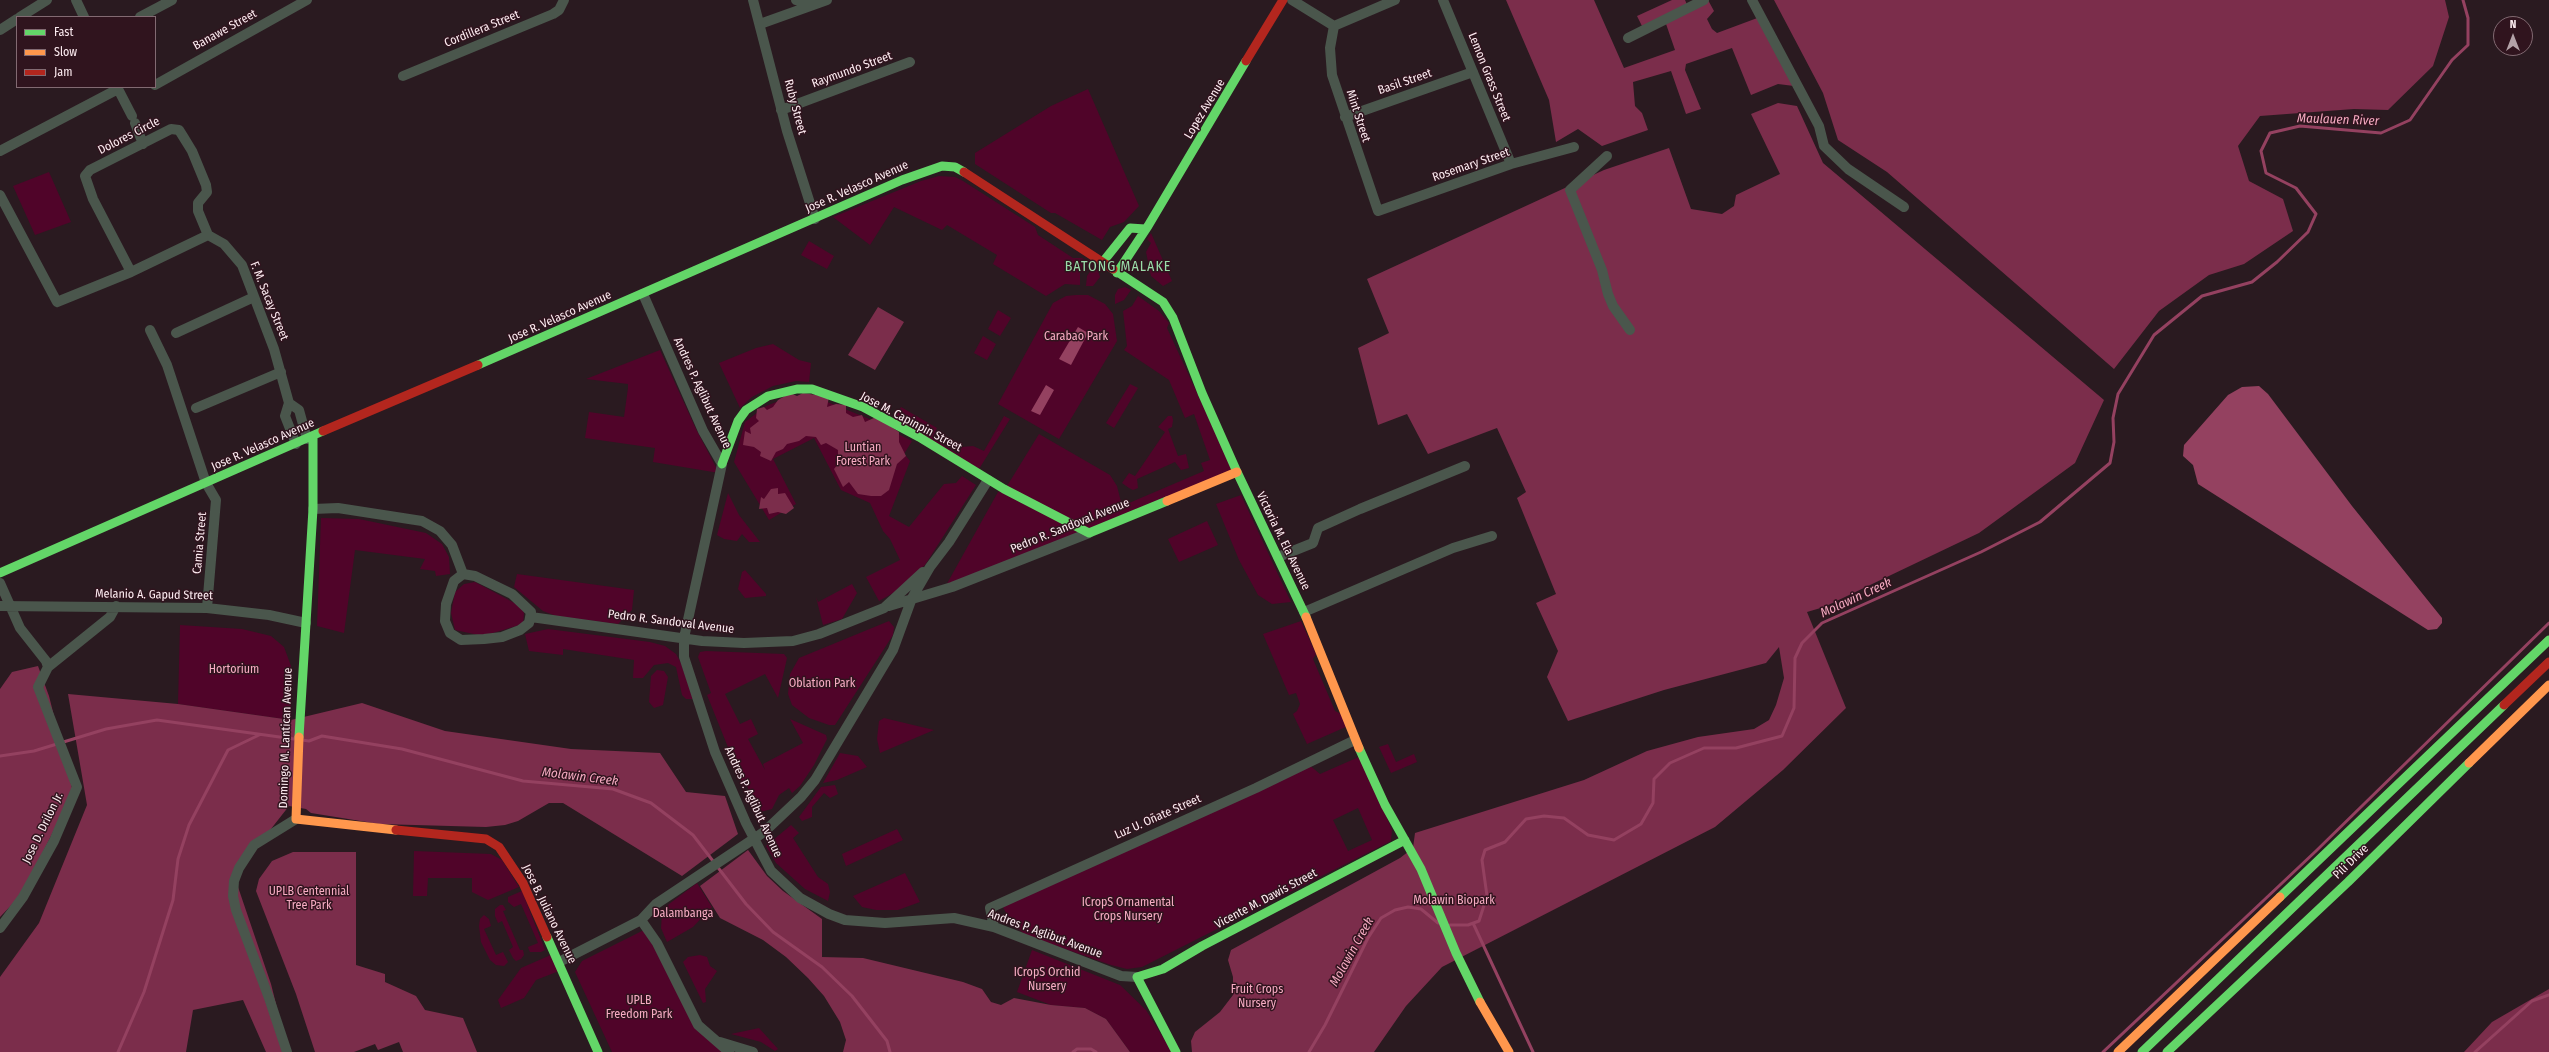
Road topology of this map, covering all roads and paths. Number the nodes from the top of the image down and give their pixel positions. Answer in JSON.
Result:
{"nodes":[{"id":1,"x":47,"y":0,"type":"edge"},
{"id":2,"x":76,"y":0,"type":"edge"},
{"id":3,"x":172,"y":0,"type":"edge"},
{"id":4,"x":307,"y":0,"type":"edge"},
{"id":5,"x":564,"y":0,"type":"edge"},
{"id":6,"x":753,"y":0,"type":"edge"},
{"id":7,"x":796,"y":0,"type":"edge"},
{"id":8,"x":827,"y":0,"type":"edge"},
{"id":9,"x":1283,"y":0,"type":"edge"},
{"id":10,"x":1292,"y":0,"type":"edge"},
{"id":11,"x":1395,"y":0,"type":"edge"},
{"id":12,"x":1443,"y":0,"type":"edge"},
{"id":13,"x":1704,"y":0,"type":"edge"},
{"id":14,"x":1752,"y":0,"type":"edge"},
{"id":15,"x":815,"y":4,"type":"junction"},
{"id":16,"x":22,"y":16,"type":"edge"},
{"id":17,"x":84,"y":16,"type":"edge"},
{"id":18,"x":142,"y":16,"type":"edge"},
{"id":19,"x":16,"y":20,"type":"edge"},
{"id":20,"x":760,"y":24,"type":"junction"},
{"id":21,"x":1334,"y":26,"type":"junction"},
{"id":22,"x":0,"y":30,"type":"edge"},
{"id":23,"x":1628,"y":38,"type":"dead end"},
{"id":24,"x":910,"y":62,"type":"dead end"},
{"id":25,"x":1473,"y":72,"type":"junction"},
{"id":26,"x":403,"y":76,"type":"dead end"},
{"id":27,"x":156,"y":83,"type":"edge"},
{"id":28,"x":118,"y":88,"type":"edge"},
{"id":29,"x":781,"y":110,"type":"junction"},
{"id":30,"x":1345,"y":117,"type":"junction"},
{"id":31,"x":143,"y":144,"type":"junction"},
{"id":32,"x":1574,"y":147,"type":"dead end"},
{"id":33,"x":0,"y":151,"type":"edge"},
{"id":34,"x":1606,"y":156,"type":"dead end"},
{"id":35,"x":1511,"y":164,"type":"junction"},
{"id":36,"x":0,"y":195,"type":"edge"},
{"id":37,"x":1904,"y":207,"type":"dead end"},
{"id":38,"x":1378,"y":211,"type":"joint"},
{"id":39,"x":815,"y":219,"type":"junction"},
{"id":40,"x":1146,"y":229,"type":"junction"},
{"id":41,"x":208,"y":235,"type":"junction"},
{"id":42,"x":1102,"y":263,"type":"junction"},
{"id":43,"x":131,"y":272,"type":"junction"},
{"id":44,"x":1117,"y":273,"type":"junction"},
{"id":45,"x":642,"y":294,"type":"junction"},
{"id":46,"x":254,"y":296,"type":"junction"},
{"id":47,"x":150,"y":330,"type":"dead end"},
{"id":48,"x":1630,"y":330,"type":"dead end"},
{"id":49,"x":176,"y":334,"type":"dead end"},
{"id":50,"x":281,"y":372,"type":"junction"},
{"id":51,"x":289,"y":403,"type":"junction"},
{"id":52,"x":196,"y":408,"type":"dead end"},
{"id":53,"x":310,"y":437,"type":"junction"},
{"id":54,"x":296,"y":444,"type":"junction"},
{"id":55,"x":722,"y":464,"type":"junction"},
{"id":56,"x":1465,"y":466,"type":"dead end"},
{"id":57,"x":1237,"y":472,"type":"junction"},
{"id":58,"x":988,"y":480,"type":"junction"},
{"id":59,"x":206,"y":483,"type":"junction"},
{"id":60,"x":313,"y":509,"type":"junction"},
{"id":61,"x":1089,"y":533,"type":"junction"},
{"id":62,"x":1492,"y":536,"type":"dead end"},
{"id":63,"x":1278,"y":557,"type":"junction"},
{"id":64,"x":930,"y":566,"type":"junction"},
{"id":65,"x":0,"y":574,"type":"edge"},
{"id":66,"x":463,"y":574,"type":"junction"},
{"id":67,"x":0,"y":583,"type":"edge"},
{"id":68,"x":912,"y":598,"type":"junction"},
{"id":69,"x":0,"y":606,"type":"edge"},
{"id":70,"x":12,"y":606,"type":"junction"},
{"id":71,"x":116,"y":606,"type":"junction"},
{"id":72,"x":207,"y":608,"type":"junction"},
{"id":73,"x":884,"y":608,"type":"junction"},
{"id":74,"x":1304,"y":612,"type":"junction"},
{"id":75,"x":531,"y":617,"type":"junction"},
{"id":76,"x":306,"y":623,"type":"junction"},
{"id":77,"x":684,"y":638,"type":"junction"},
{"id":78,"x":2549,"y":640,"type":"edge"},
{"id":79,"x":2549,"y":662,"type":"edge"},
{"id":80,"x":48,"y":667,"type":"junction"},
{"id":81,"x":2549,"y":685,"type":"edge"},
{"id":82,"x":1355,"y":740,"type":"junction"},
{"id":83,"x":296,"y":819,"type":"junction"},
{"id":84,"x":753,"y":838,"type":"junction"},
{"id":85,"x":1405,"y":840,"type":"junction"},
{"id":86,"x":641,"y":920,"type":"junction"},
{"id":87,"x":994,"y":927,"type":"junction"},
{"id":88,"x":0,"y":928,"type":"edge"},
{"id":89,"x":559,"y":962,"type":"junction"},
{"id":90,"x":1137,"y":977,"type":"junction"},
{"id":91,"x":720,"y":1042,"type":"junction"},
{"id":92,"x":287,"y":1052,"type":"edge"},
{"id":93,"x":598,"y":1052,"type":"edge"},
{"id":94,"x":729,"y":1052,"type":"edge"},
{"id":95,"x":753,"y":1052,"type":"edge"},
{"id":96,"x":1176,"y":1052,"type":"edge"},
{"id":97,"x":1509,"y":1052,"type":"edge"},
{"id":98,"x":2118,"y":1052,"type":"edge"},
{"id":99,"x":2142,"y":1052,"type":"edge"},
{"id":100,"x":2167,"y":1052,"type":"edge"}],
"edges":[{"from":1,"to":16,"type":"street"},
{"from":2,"to":17,"type":"street"},
{"from":3,"to":18,"type":"street"},
{"from":4,"to":27,"type":"street","name":"Banawe Street"},
{"from":5,"to":26,"type":"street","name":"Cordillera Street"},
{"from":6,"to":20,"type":"street","name":"Ruby Street"},
{"from":7,"to":15,"type":"street"},
{"from":8,"to":15,"type":"street"},
{"from":9,"to":40,"type":"street","name":"Lopez Avenue"},
{"from":10,"to":21,"type":"street"},
{"from":11,"to":21,"type":"street"},
{"from":12,"to":25,"type":"street","name":"Lemon Grass Street"},
{"from":13,"to":23,"type":"street"},
{"from":14,"to":37,"type":"street"},
{"from":15,"to":20,"type":"street"},
{"from":19,"to":22,"type":"street"},
{"from":20,"to":29,"type":"street","name":"Ruby Street"},
{"from":21,"to":30,"type":"street","name":"Mint Street"},
{"from":24,"to":29,"type":"street","name":"Raymundo Street"},
{"from":25,"to":30,"type":"street","name":"Basil Street"},
{"from":25,"to":35,"type":"street","name":"Lemon Grass Street"},
{"from":28,"to":31,"type":"street"},
{"from":28,"to":33,"type":"street"},
{"from":29,"to":39,"type":"street","name":"Ruby Street"},
{"from":30,"to":38,"type":"street","name":"Mint Street"},
{"from":31,"to":41,"type":"street","name":"Dolores Circle"},
{"from":31,"to":43,"type":"street","name":"Dolores Circle"},
{"from":32,"to":35,"type":"street","name":"Rosemary Street"},
{"from":34,"to":48,"type":"street"},
{"from":35,"to":38,"type":"street","name":"Rosemary Street"},
{"from":36,"to":43,"type":"street"},
{"from":39,"to":42,"type":"street","name":"Jose R. Velasco Avenue"},
{"from":39,"to":45,"type":"street","name":"Jose R. Velasco Avenue"},
{"from":40,"to":42,"type":"street"},
{"from":40,"to":44,"type":"street","name":"Lopez Avenue"},
{"from":41,"to":43,"type":"street"},
{"from":41,"to":46,"type":"street","name":"F. M. Sacay Street"},
{"from":42,"to":44,"type":"street","name":"Jose R. Velasco Avenue"},
{"from":44,"to":57,"type":"street","name":"Victoria M. Ela Avenue"},
{"from":45,"to":53,"type":"street","name":"Jose R. Velasco Avenue"},
{"from":45,"to":55,"type":"street","name":"Andres P. Aglibut Avenue"},
{"from":46,"to":49,"type":"street"},
{"from":46,"to":50,"type":"street","name":"F. M. Sacay Street"},
{"from":47,"to":59,"type":"street","name":"Camia Street"},
{"from":50,"to":51,"type":"street","name":"F. M. Sacay Street"},
{"from":50,"to":52,"type":"street"},
{"from":51,"to":53,"type":"street"},
{"from":51,"to":54,"type":"street"},
{"from":53,"to":54,"type":"street","name":"Jose R. Velasco Avenue"},
{"from":53,"to":60,"type":"street","name":"Domingo M. Lantican Avenue"},
{"from":54,"to":59,"type":"street","name":"Jose R. Velasco Avenue"},
{"from":55,"to":58,"type":"street","name":"Jose M. Capinpin Street"},
{"from":55,"to":77,"type":"street","name":"Andres P. Aglibut Avenue"},
{"from":56,"to":63,"type":"street"},
{"from":57,"to":61,"type":"street","name":"Pedro R. Sandoval Avenue"},
{"from":57,"to":63,"type":"street","name":"Victoria M. Ela Avenue"},
{"from":58,"to":61,"type":"street","name":"Jose M. Capinpin Street"},
{"from":58,"to":64,"type":"street"},
{"from":59,"to":65,"type":"street","name":"Jose R. Velasco Avenue"},
{"from":59,"to":72,"type":"street","name":"Camia Street"},
{"from":60,"to":66,"type":"street"},
{"from":60,"to":76,"type":"street","name":"Domingo M. Lantican Avenue"},
{"from":61,"to":68,"type":"street","name":"Pedro R. Sandoval Avenue"},
{"from":62,"to":74,"type":"street"},
{"from":63,"to":74,"type":"street","name":"Victoria M. Ela Avenue"},
{"from":64,"to":68,"type":"street"},
{"from":64,"to":73,"type":"street","name":"Pedro R. Sandoval Avenue"},
{"from":66,"to":75,"type":"street"},
{"from":66,"to":75,"type":"street"},
{"from":67,"to":70,"type":"street"},
{"from":68,"to":73,"type":"street","name":"Pedro R. Sandoval Avenue"},
{"from":68,"to":84,"type":"street"},
{"from":69,"to":70,"type":"street","name":"Melanio A. Gapud Street"},
{"from":70,"to":71,"type":"street","name":"Melanio A. Gapud Street"},
{"from":70,"to":80,"type":"street"},
{"from":71,"to":72,"type":"street","name":"Melanio A. Gapud Street"},
{"from":71,"to":80,"type":"street","name":"Jose D. Drilon Jr."},
{"from":72,"to":76,"type":"street","name":"Melanio A. Gapud Street"},
{"from":73,"to":77,"type":"street","name":"Pedro R. Sandoval Avenue"},
{"from":74,"to":82,"type":"street","name":"Victoria M. Ela Avenue"},
{"from":75,"to":77,"type":"street","name":"Pedro R. Sandoval Avenue"},
{"from":76,"to":83,"type":"street","name":"Domingo M. Lantican Avenue"},
{"from":77,"to":84,"type":"street","name":"Andres P. Aglibut Avenue"},
{"from":78,"to":98,"type":"street"},
{"from":79,"to":99,"type":"street"},
{"from":80,"to":88,"type":"street","name":"Jose D. Drilon Jr."},
{"from":81,"to":100,"type":"street","name":"Pili Drive"},
{"from":82,"to":85,"type":"street","name":"Victoria M. Ela Avenue"},
{"from":82,"to":87,"type":"street","name":"Luz U. Oñate Street"},
{"from":83,"to":89,"type":"street","name":"Jose B. Juliano Avenue"},
{"from":83,"to":92,"type":"street","name":"Domingo M. Lantican Avenue"},
{"from":84,"to":86,"type":"street"},
{"from":84,"to":87,"type":"street","name":"Andres P. Aglibut Avenue"},
{"from":85,"to":90,"type":"street","name":"Vicente M. Dawis Street"},
{"from":85,"to":97,"type":"street","name":"Victoria M. Ela Avenue"},
{"from":86,"to":89,"type":"street"},
{"from":86,"to":91,"type":"street"},
{"from":87,"to":90,"type":"street","name":"Andres P. Aglibut Avenue"},
{"from":89,"to":93,"type":"street","name":"Jose B. Juliano Avenue"},
{"from":90,"to":96,"type":"street"},
{"from":91,"to":94,"type":"street"},
{"from":91,"to":95,"type":"street"}]}
